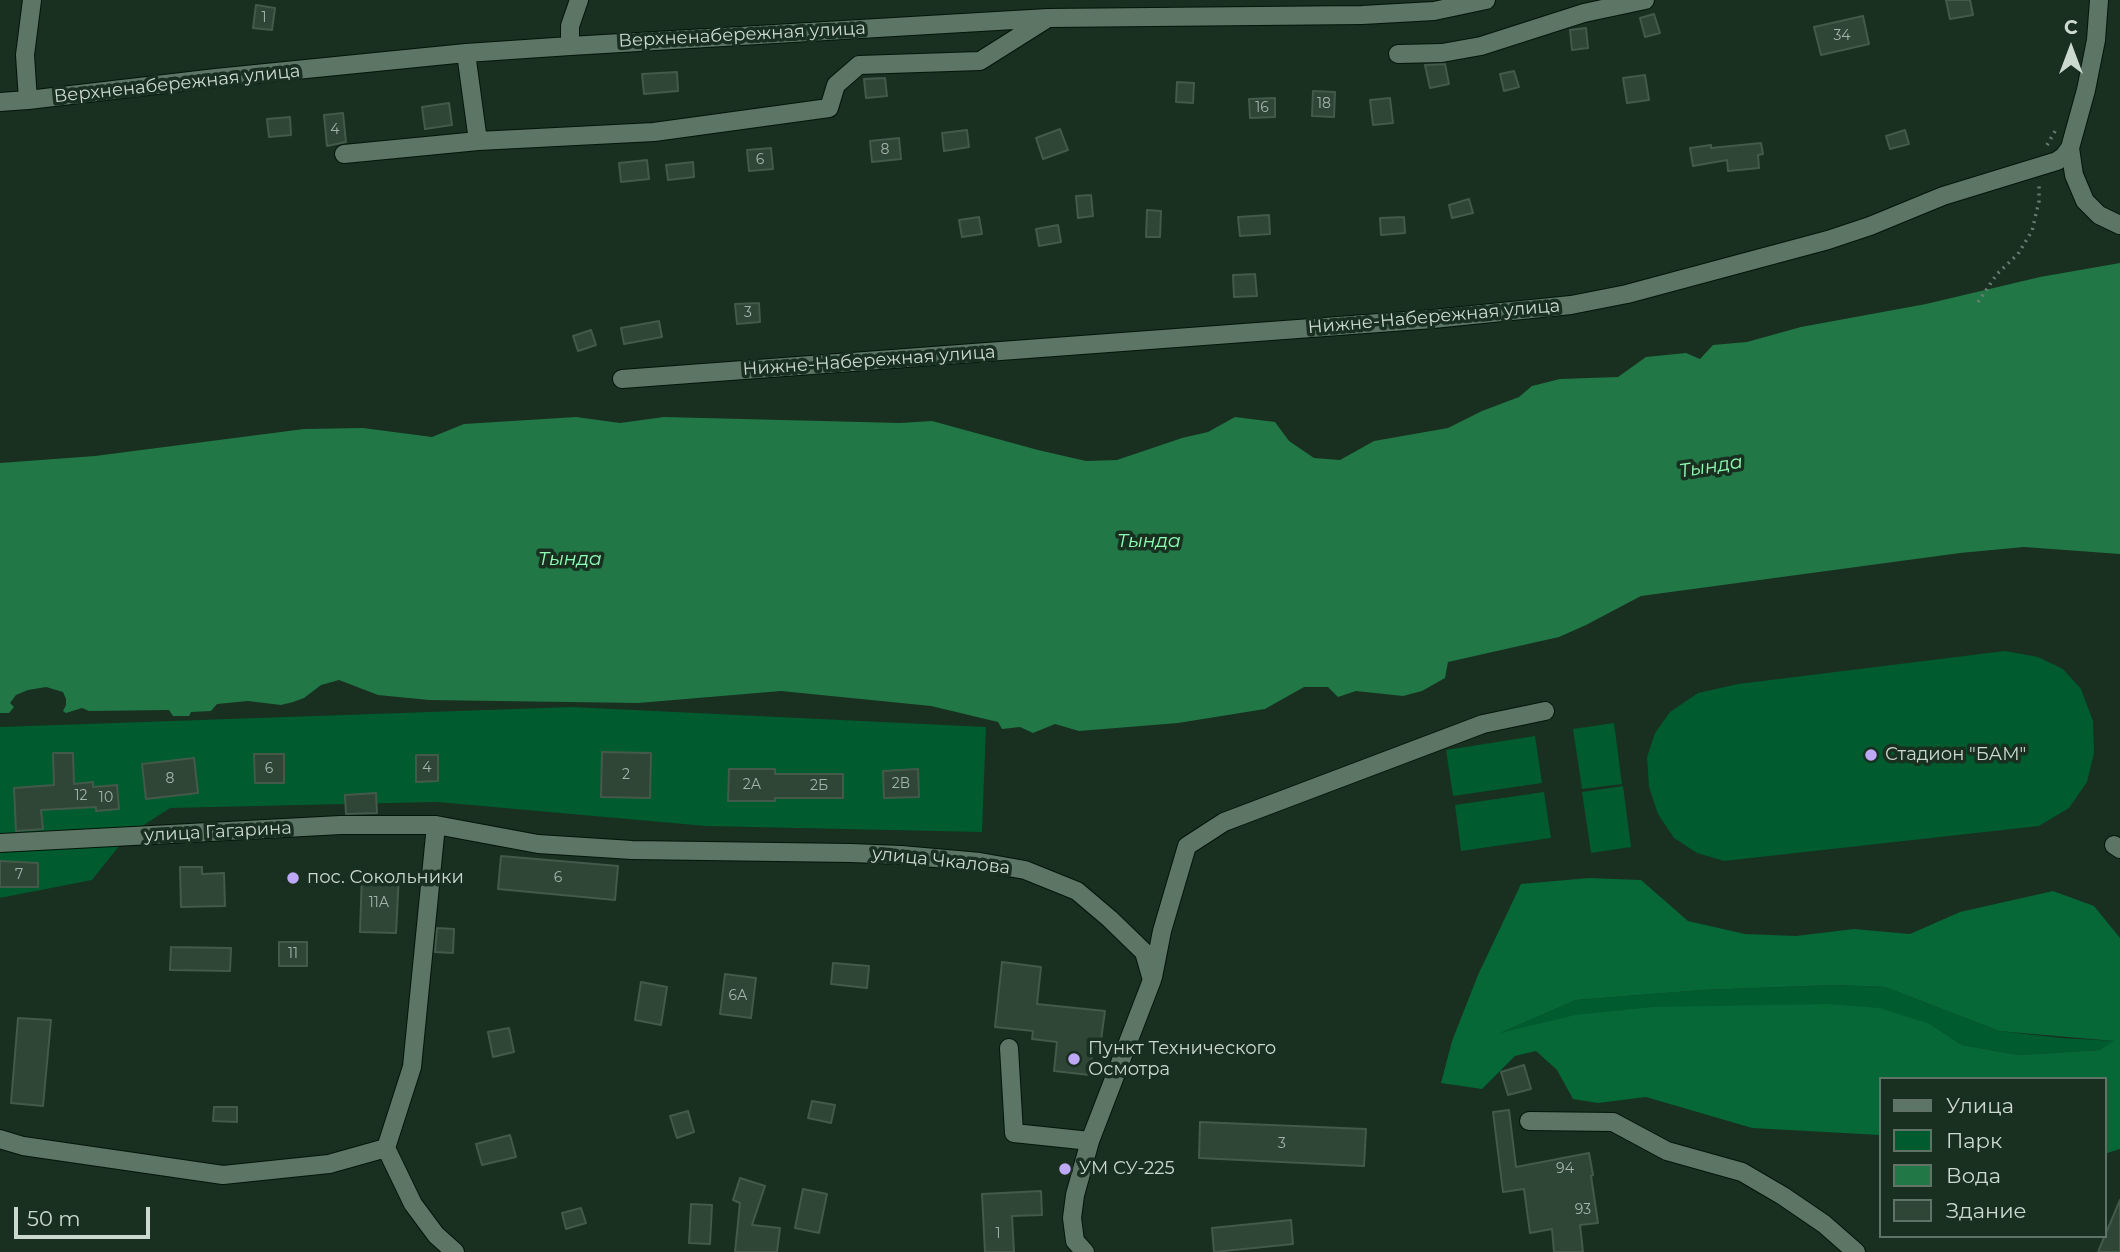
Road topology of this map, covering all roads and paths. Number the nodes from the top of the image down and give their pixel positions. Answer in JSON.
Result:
{"nodes":[{"id":1,"x":32,"y":0,"type":"edge"},
{"id":2,"x":579,"y":0,"type":"edge"},
{"id":3,"x":1486,"y":0,"type":"edge"},
{"id":4,"x":1645,"y":0,"type":"edge"},
{"id":5,"x":2099,"y":0,"type":"edge"},
{"id":6,"x":1583,"y":6,"type":"edge"},
{"id":7,"x":1151,"y":8,"type":"edge"},
{"id":8,"x":1048,"y":18,"type":"junction"},
{"id":9,"x":570,"y":46,"type":"junction"},
{"id":10,"x":466,"y":53,"type":"junction"},
{"id":11,"x":1398,"y":54,"type":"dead end"},
{"id":12,"x":28,"y":100,"type":"junction"},
{"id":13,"x":0,"y":102,"type":"edge"},
{"id":14,"x":2063,"y":118,"type":"dead end"},
{"id":15,"x":478,"y":141,"type":"junction"},
{"id":16,"x":2070,"y":148,"type":"junction"},
{"id":17,"x":344,"y":154,"type":"dead end"},
{"id":18,"x":2040,"y":167,"type":"junction"},
{"id":19,"x":2120,"y":225,"type":"edge"},
{"id":20,"x":1978,"y":302,"type":"dead end"},
{"id":21,"x":622,"y":379,"type":"dead end"},
{"id":22,"x":1545,"y":711,"type":"dead end"},
{"id":23,"x":436,"y":825,"type":"junction"},
{"id":24,"x":0,"y":843,"type":"edge"},
{"id":25,"x":1152,"y":981,"type":"junction"},
{"id":26,"x":1009,"y":1048,"type":"dead end"},
{"id":27,"x":1530,"y":1121,"type":"dead end"},
{"id":28,"x":0,"y":1139,"type":"edge"},
{"id":29,"x":1090,"y":1141,"type":"junction"},
{"id":30,"x":386,"y":1147,"type":"junction"},
{"id":31,"x":455,"y":1252,"type":"edge"},
{"id":32,"x":1085,"y":1252,"type":"edge"},
{"id":33,"x":1856,"y":1252,"type":"edge"}],
"edges":[{"from":1,"to":12,"type":"street"},
{"from":2,"to":9,"type":"street"},
{"from":3,"to":7,"type":"street","name":"Верхненабережная улица"},
{"from":4,"to":6,"type":"street"},
{"from":5,"to":16,"type":"street"},
{"from":6,"to":11,"type":"street"},
{"from":7,"to":8,"type":"street","name":"Верхненабережная улица"},
{"from":8,"to":9,"type":"street","name":"Верхненабережная улица"},
{"from":8,"to":15,"type":"street"},
{"from":9,"to":10,"type":"street","name":"Верхненабережная улица"},
{"from":10,"to":12,"type":"street","name":"Верхненабережная улица"},
{"from":10,"to":15,"type":"street"},
{"from":12,"to":13,"type":"street","name":"Верхненабережная улица"},
{"from":14,"to":18,"type":"path"},
{"from":15,"to":17,"type":"street"},
{"from":16,"to":18,"type":"street","name":"Нижне-Набережная улица"},
{"from":16,"to":19,"type":"street"},
{"from":18,"to":20,"type":"path"},
{"from":18,"to":21,"type":"street","name":"Нижне-Набережная улица"},
{"from":22,"to":25,"type":"street"},
{"from":23,"to":24,"type":"street","name":"улица Гагарина"},
{"from":23,"to":25,"type":"street","name":"улица Чкалова"},
{"from":23,"to":30,"type":"street"},
{"from":25,"to":29,"type":"street"},
{"from":26,"to":29,"type":"street"},
{"from":27,"to":33,"type":"street"},
{"from":28,"to":30,"type":"street"},
{"from":29,"to":32,"type":"street"},
{"from":30,"to":31,"type":"street"}]}
